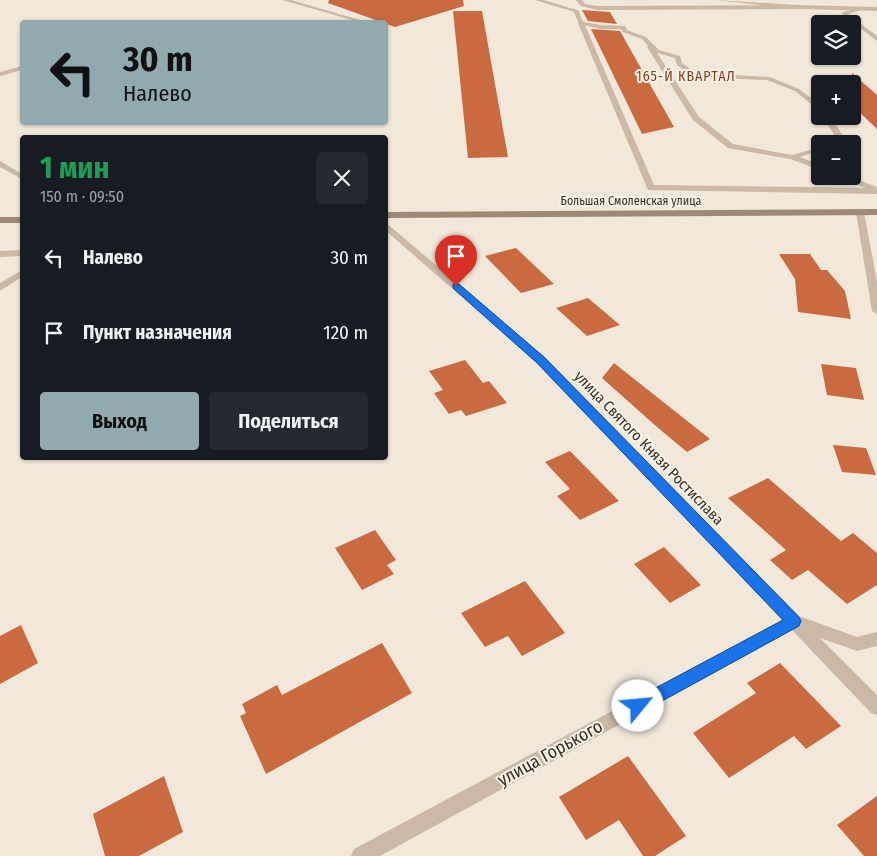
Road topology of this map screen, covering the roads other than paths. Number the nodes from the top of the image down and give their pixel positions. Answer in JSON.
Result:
{"nodes":[{"id":1,"x":284,"y":0,"type":"edge"},
{"id":2,"x":538,"y":0,"type":"edge"},
{"id":3,"x":577,"y":0,"type":"edge"},
{"id":4,"x":718,"y":0,"type":"edge"},
{"id":5,"x":826,"y":0,"type":"edge"},
{"id":6,"x":797,"y":6,"type":"junction"},
{"id":7,"x":564,"y":7,"type":"junction"},
{"id":8,"x":832,"y":8,"type":"junction"},
{"id":9,"x":859,"y":9,"type":"junction"},
{"id":10,"x":877,"y":9,"type":"edge"},
{"id":11,"x":357,"y":20,"type":"edge"},
{"id":12,"x":581,"y":23,"type":"junction"},
{"id":13,"x":644,"y":38,"type":"junction"},
{"id":14,"x":877,"y":39,"type":"edge"},
{"id":15,"x":20,"y":69,"type":"edge"},
{"id":16,"x":0,"y":74,"type":"edge"},
{"id":17,"x":811,"y":102,"type":"edge"},
{"id":18,"x":811,"y":152,"type":"edge"},
{"id":19,"x":792,"y":157,"type":"junction"},
{"id":20,"x":0,"y":162,"type":"edge"},
{"id":21,"x":811,"y":164,"type":"edge"},
{"id":22,"x":20,"y":175,"type":"edge"},
{"id":23,"x":861,"y":185,"type":"edge"},
{"id":24,"x":877,"y":191,"type":"edge"},
{"id":25,"x":860,"y":212,"type":"junction"},
{"id":26,"x":877,"y":212,"type":"edge"},
{"id":27,"x":388,"y":215,"type":"edge"},
{"id":28,"x":0,"y":220,"type":"edge"},
{"id":29,"x":20,"y":220,"type":"edge"},
{"id":30,"x":388,"y":228,"type":"edge"},
{"id":31,"x":20,"y":253,"type":"edge"},
{"id":32,"x":0,"y":254,"type":"edge"},
{"id":33,"x":20,"y":274,"type":"edge"},
{"id":34,"x":0,"y":288,"type":"edge"},
{"id":35,"x":877,"y":311,"type":"edge"},
{"id":36,"x":794,"y":621,"type":"junction"},
{"id":37,"x":877,"y":639,"type":"edge"},
{"id":38,"x":877,"y":707,"type":"edge"},
{"id":39,"x":361,"y":856,"type":"edge"}],
"edges":[{"from":1,"to":11,"type":"street"},
{"from":2,"to":7,"type":"street"},
{"from":3,"to":6,"type":"street"},
{"from":3,"to":7,"type":"street"},
{"from":4,"to":6,"type":"street"},
{"from":5,"to":8,"type":"street"},
{"from":6,"to":8,"type":"street"},
{"from":7,"to":12,"type":"street"},
{"from":8,"to":9,"type":"street"},
{"from":9,"to":10,"type":"street"},
{"from":9,"to":14,"type":"street"},
{"from":12,"to":13,"type":"street"},
{"from":12,"to":24,"type":"street"},
{"from":13,"to":17,"type":"street"},
{"from":13,"to":19,"type":"street"},
{"from":15,"to":16,"type":"street"},
{"from":18,"to":19,"type":"street"},
{"from":19,"to":21,"type":"street"},
{"from":20,"to":22,"type":"street"},
{"from":23,"to":24,"type":"street"},
{"from":25,"to":26,"type":"main road","name":"Большая Смоленская улица"},
{"from":25,"to":27,"type":"main road","name":"Большая Смоленская улица"},
{"from":25,"to":35,"type":"street"},
{"from":28,"to":29,"type":"main road"},
{"from":30,"to":36,"type":"street","name":"улица Святого Князя Ростислава"},
{"from":31,"to":32,"type":"street"},
{"from":33,"to":34,"type":"street"},
{"from":36,"to":37,"type":"street"},
{"from":36,"to":38,"type":"street","name":"улица Святого Князя Ростислава"},
{"from":36,"to":39,"type":"street","name":"улица Горького"}]}
